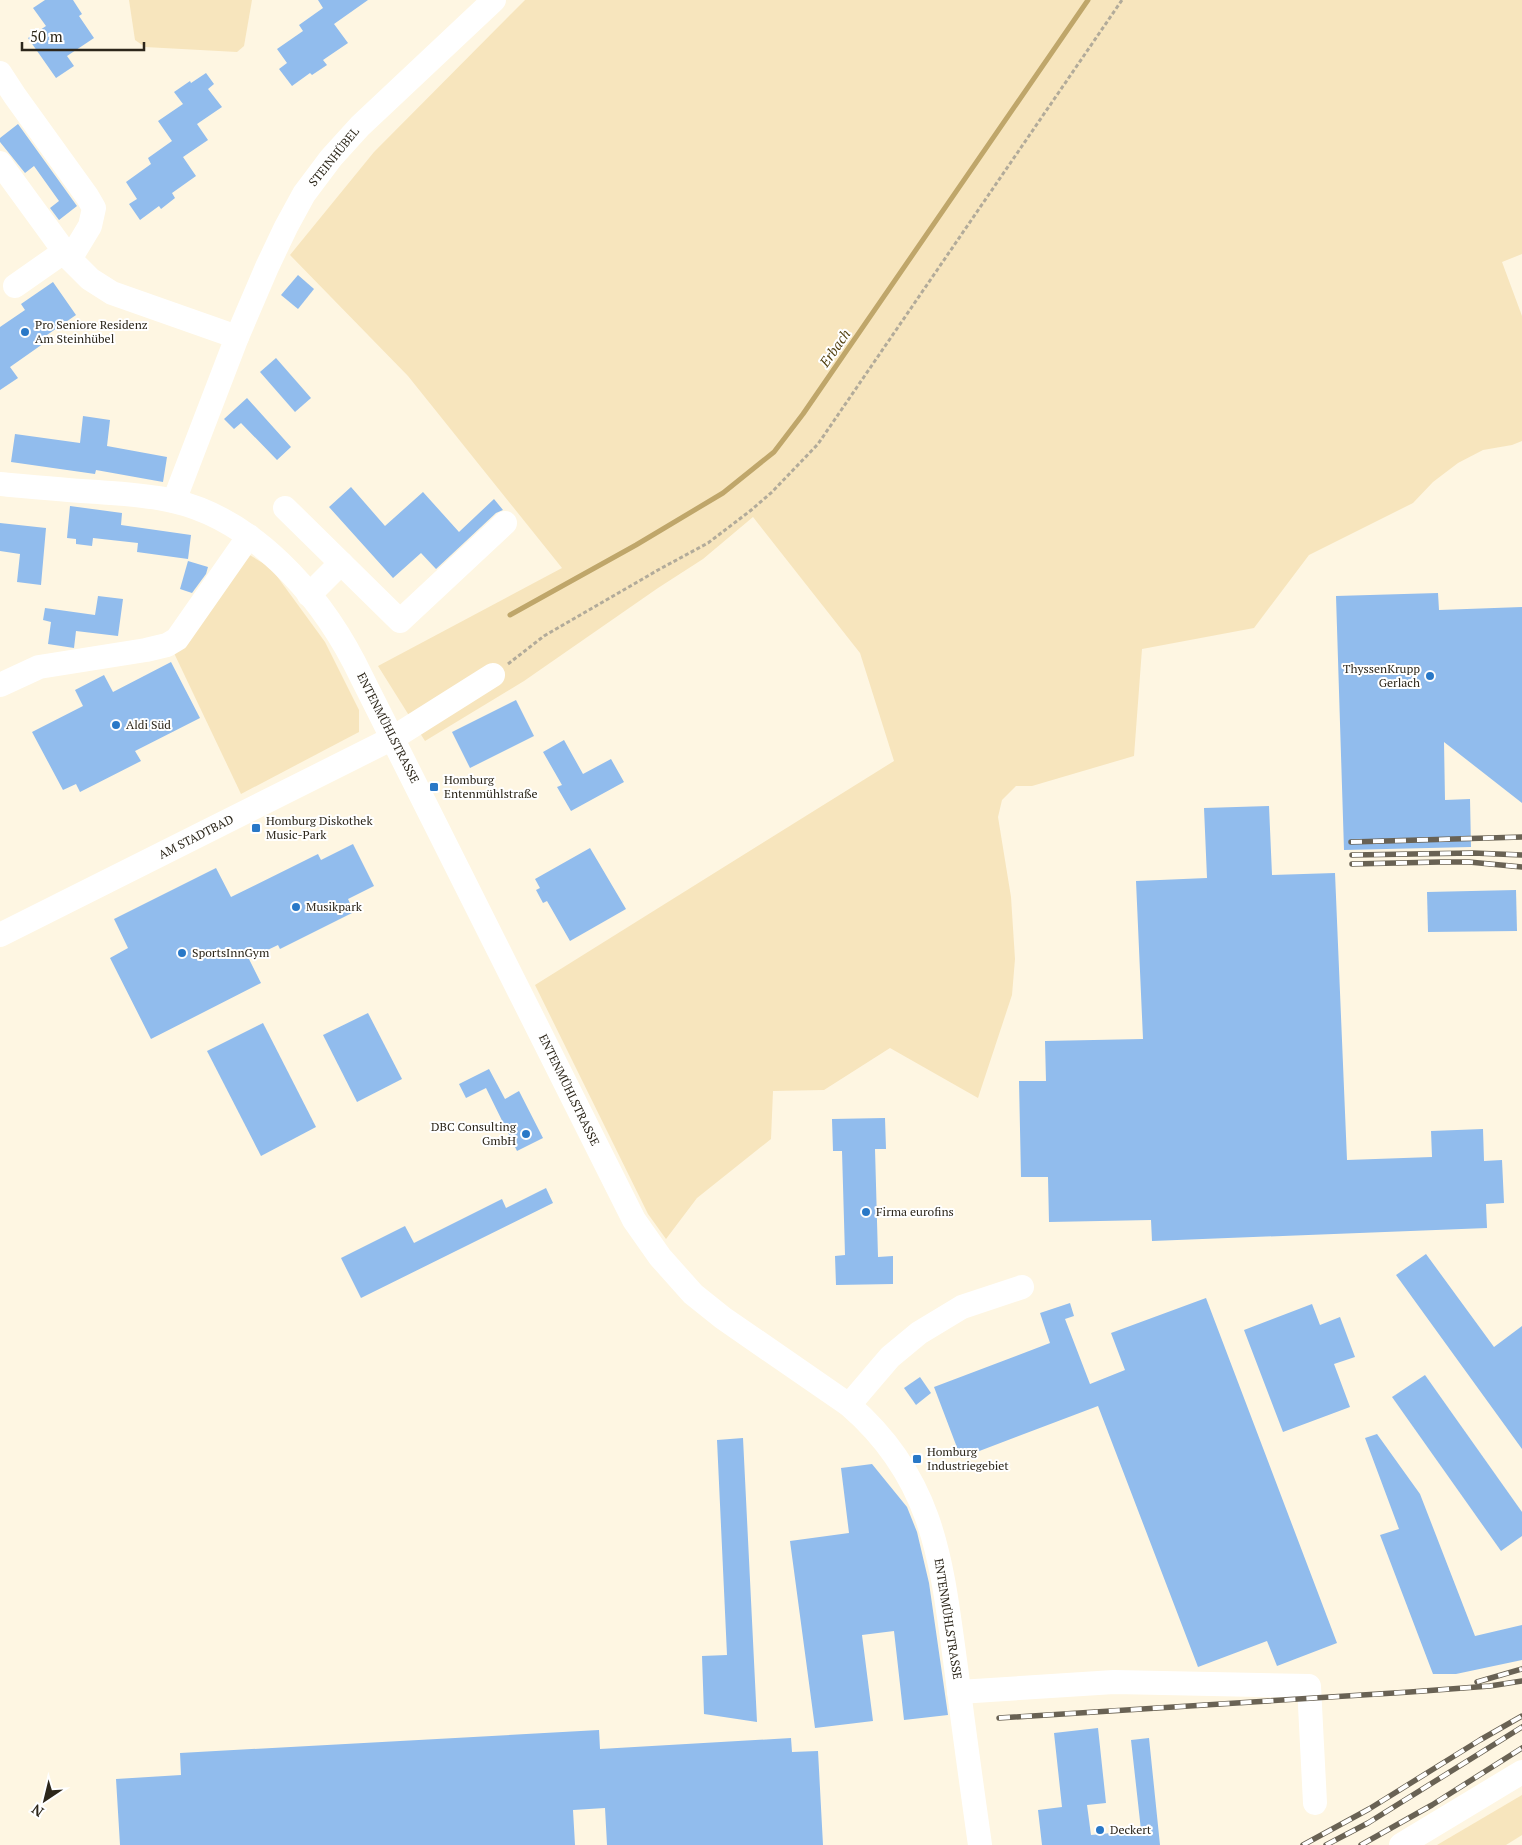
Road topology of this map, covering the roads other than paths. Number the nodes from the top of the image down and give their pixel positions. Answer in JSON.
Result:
{"nodes":[{"id":1,"x":480,"y":4,"type":"edge"},
{"id":2,"x":0,"y":73,"type":"edge"},
{"id":3,"x":7,"y":101,"type":"edge"},
{"id":4,"x":0,"y":163,"type":"edge"},
{"id":5,"x":68,"y":255,"type":"junction"},
{"id":6,"x":15,"y":286,"type":"dead end"},
{"id":7,"x":236,"y":337,"type":"junction"},
{"id":8,"x":0,"y":484,"type":"edge"},
{"id":9,"x":174,"y":501,"type":"junction"},
{"id":10,"x":285,"y":508,"type":"dead end"},
{"id":11,"x":505,"y":523,"type":"dead end"},
{"id":12,"x":249,"y":536,"type":"junction"},
{"id":13,"x":341,"y":563,"type":"junction"},
{"id":14,"x":309,"y":595,"type":"junction"},
{"id":15,"x":493,"y":675,"type":"road end"},
{"id":16,"x":0,"y":685,"type":"edge"},
{"id":17,"x":393,"y":738,"type":"junction"},
{"id":18,"x":0,"y":935,"type":"edge"},
{"id":19,"x":1022,"y":1287,"type":"dead end"},
{"id":20,"x":849,"y":1404,"type":"junction"},
{"id":21,"x":959,"y":1692,"type":"junction"},
{"id":22,"x":1522,"y":1772,"type":"edge"},
{"id":23,"x":1315,"y":1803,"type":"dead end"},
{"id":24,"x":980,"y":1845,"type":"edge"},
{"id":25,"x":1401,"y":1845,"type":"edge"}],
"edges":[{"from":1,"to":7,"type":"street","name":"STEINHÜBEL"},
{"from":2,"to":3,"type":"street"},
{"from":3,"to":5,"type":"street"},
{"from":4,"to":5,"type":"street"},
{"from":5,"to":6,"type":"street"},
{"from":5,"to":7,"type":"street"},
{"from":7,"to":9,"type":"street","name":"STEINHÜBEL"},
{"from":8,"to":9,"type":"street","name":"ENTENMÜHLSTRASSE"},
{"from":9,"to":12,"type":"street","name":"ENTENMÜHLSTRASSE"},
{"from":10,"to":13,"type":"street"},
{"from":11,"to":13,"type":"street"},
{"from":12,"to":14,"type":"street","name":"ENTENMÜHLSTRASSE"},
{"from":12,"to":16,"type":"street"},
{"from":13,"to":14,"type":"street"},
{"from":14,"to":17,"type":"street","name":"ENTENMÜHLSTRASSE"},
{"from":15,"to":17,"type":"street","name":"AM STADTBAD"},
{"from":17,"to":18,"type":"street","name":"AM STADTBAD"},
{"from":17,"to":20,"type":"street","name":"ENTENMÜHLSTRASSE"},
{"from":19,"to":20,"type":"street"},
{"from":20,"to":21,"type":"street","name":"ENTENMÜHLSTRASSE"},
{"from":21,"to":23,"type":"street"},
{"from":21,"to":24,"type":"street","name":"ENTENMÜHLSTRASSE"},
{"from":22,"to":25,"type":"street"}]}
